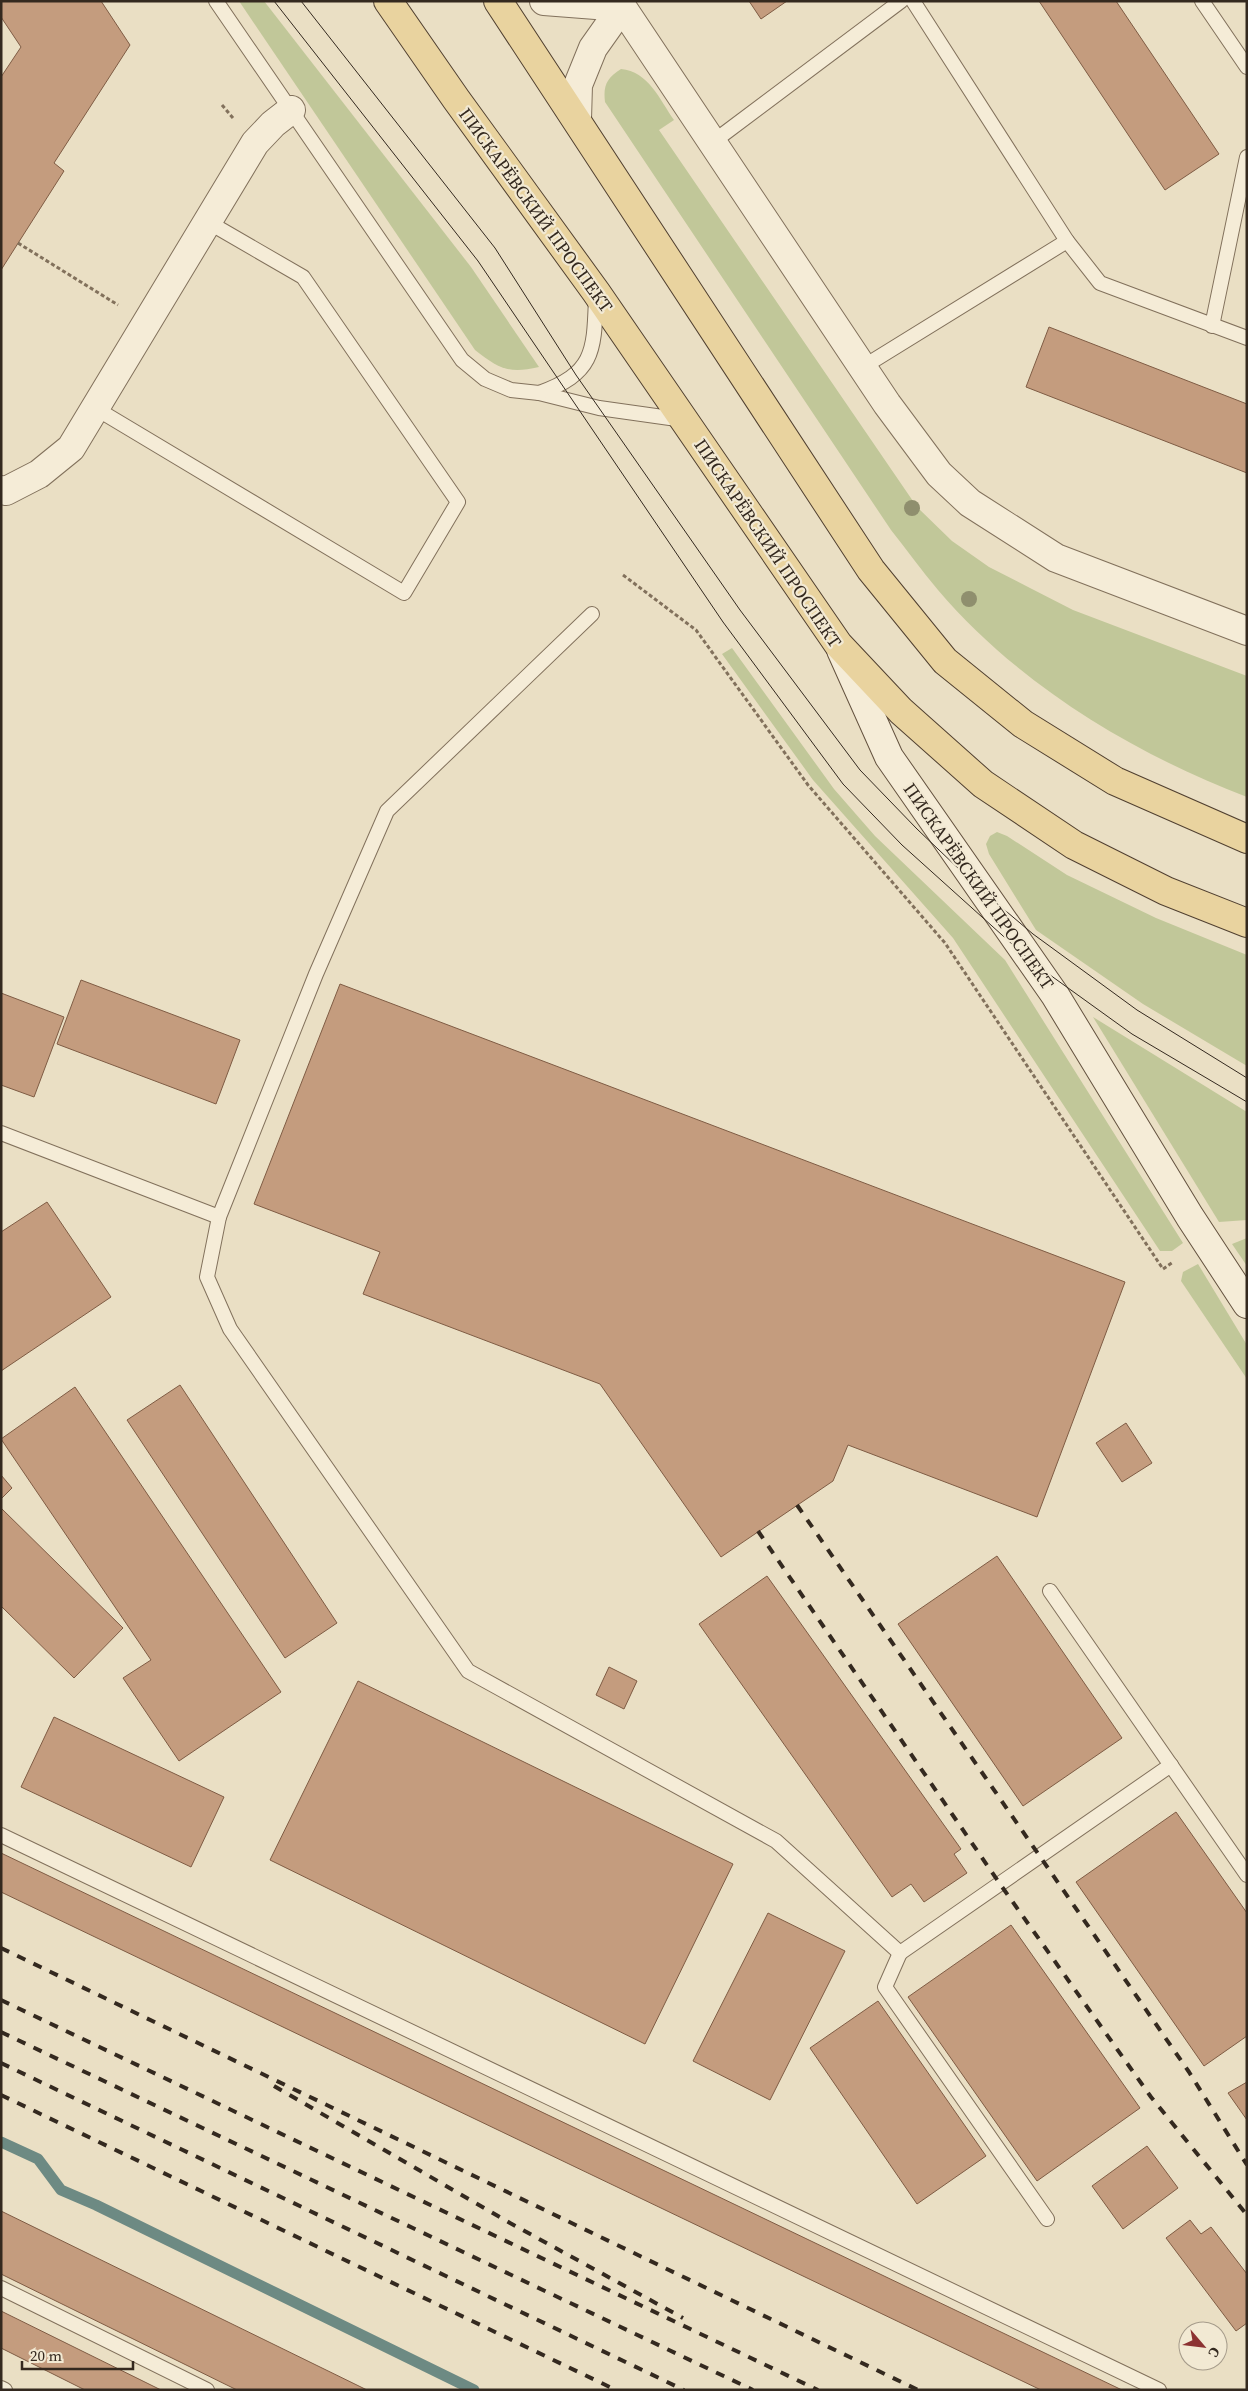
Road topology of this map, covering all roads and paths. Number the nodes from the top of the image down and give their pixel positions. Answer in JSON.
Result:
{"nodes":[{"id":1,"x":216,"y":1,"type":"edge"},
{"id":2,"x":388,"y":1,"type":"edge"},
{"id":3,"x":498,"y":1,"type":"edge"},
{"id":4,"x":544,"y":1,"type":"edge"},
{"id":5,"x":901,"y":1,"type":"edge"},
{"id":6,"x":913,"y":1,"type":"edge"},
{"id":7,"x":1202,"y":1,"type":"edge"},
{"id":8,"x":620,"y":4,"type":"edge"},
{"id":9,"x":1247,"y":67,"type":"edge"},
{"id":10,"x":291,"y":110,"type":"junction"},
{"id":11,"x":577,"y":119,"type":"junction"},
{"id":12,"x":713,"y":142,"type":"junction"},
{"id":13,"x":1247,"y":157,"type":"edge"},
{"id":14,"x":208,"y":222,"type":"junction"},
{"id":15,"x":1067,"y":241,"type":"junction"},
{"id":16,"x":18,"y":243,"type":"dead end"},
{"id":17,"x":596,"y":292,"type":"junction"},
{"id":18,"x":104,"y":296,"type":"dead end"},
{"id":19,"x":1212,"y":326,"type":"junction"},
{"id":20,"x":1247,"y":338,"type":"edge"},
{"id":21,"x":863,"y":367,"type":"junction"},
{"id":22,"x":539,"y":393,"type":"junction"},
{"id":23,"x":95,"y":408,"type":"junction"},
{"id":24,"x":684,"y":420,"type":"junction"},
{"id":25,"x":3,"y":494,"type":"edge"},
{"id":26,"x":623,"y":575,"type":"dead end"},
{"id":27,"x":592,"y":614,"type":"dead end"},
{"id":28,"x":1247,"y":630,"type":"edge"},
{"id":29,"x":838,"y":644,"type":"junction"},
{"id":30,"x":1247,"y":839,"type":"edge"},
{"id":31,"x":1247,"y":923,"type":"edge"},
{"id":32,"x":1,"y":1133,"type":"edge"},
{"id":33,"x":219,"y":1217,"type":"junction"},
{"id":34,"x":1173,"y":1262,"type":"dead end"},
{"id":35,"x":1247,"y":1304,"type":"edge"},
{"id":36,"x":1050,"y":1591,"type":"dead end"},
{"id":37,"x":1171,"y":1765,"type":"junction"},
{"id":38,"x":1,"y":1835,"type":"edge"},
{"id":39,"x":1247,"y":1875,"type":"edge"},
{"id":40,"x":900,"y":1953,"type":"junction"},
{"id":41,"x":1047,"y":2219,"type":"dead end"},
{"id":42,"x":1,"y":2288,"type":"edge"},
{"id":43,"x":1,"y":2388,"type":"edge"},
{"id":44,"x":5,"y":2390,"type":"edge"},
{"id":45,"x":206,"y":2390,"type":"edge"},
{"id":46,"x":1160,"y":2390,"type":"edge"}],
"edges":[{"from":1,"to":10,"type":"lane"},
{"from":2,"to":17,"type":"main road","name":"ПИСКАРЁВСКИЙ ПРОСПЕКТ"},
{"from":3,"to":11,"type":"main road"},
{"from":4,"to":8,"type":"street"},
{"from":5,"to":12,"type":"lane"},
{"from":6,"to":15,"type":"lane"},
{"from":7,"to":9,"type":"lane"},
{"from":8,"to":11,"type":"street"},
{"from":8,"to":12,"type":"street"},
{"from":10,"to":14,"type":"street"},
{"from":10,"to":22,"type":"lane"},
{"from":11,"to":30,"type":"main road"},
{"from":12,"to":21,"type":"street"},
{"from":13,"to":19,"type":"lane"},
{"from":14,"to":23,"type":"street"},
{"from":14,"to":23,"type":"lane"},
{"from":15,"to":19,"type":"lane"},
{"from":15,"to":21,"type":"lane"},
{"from":16,"to":18,"type":"path"},
{"from":17,"to":22,"type":"lane"},
{"from":17,"to":24,"type":"main road","name":"ПИСКАРЁВСКИЙ ПРОСПЕКТ"},
{"from":19,"to":20,"type":"lane"},
{"from":21,"to":28,"type":"street"},
{"from":22,"to":24,"type":"lane"},
{"from":23,"to":25,"type":"street"},
{"from":24,"to":29,"type":"main road","name":"ПИСКАРЁВСКИЙ ПРОСПЕКТ"},
{"from":26,"to":34,"type":"path"},
{"from":27,"to":33,"type":"lane"},
{"from":29,"to":31,"type":"main road"},
{"from":29,"to":35,"type":"street","name":"ПИСКАРЁВСКИЙ ПРОСПЕКТ"},
{"from":32,"to":33,"type":"lane"},
{"from":33,"to":40,"type":"lane"},
{"from":36,"to":37,"type":"lane"},
{"from":37,"to":39,"type":"lane"},
{"from":37,"to":40,"type":"lane"},
{"from":38,"to":46,"type":"lane"},
{"from":40,"to":41,"type":"lane"},
{"from":42,"to":45,"type":"lane"},
{"from":43,"to":44,"type":"lane"}]}
